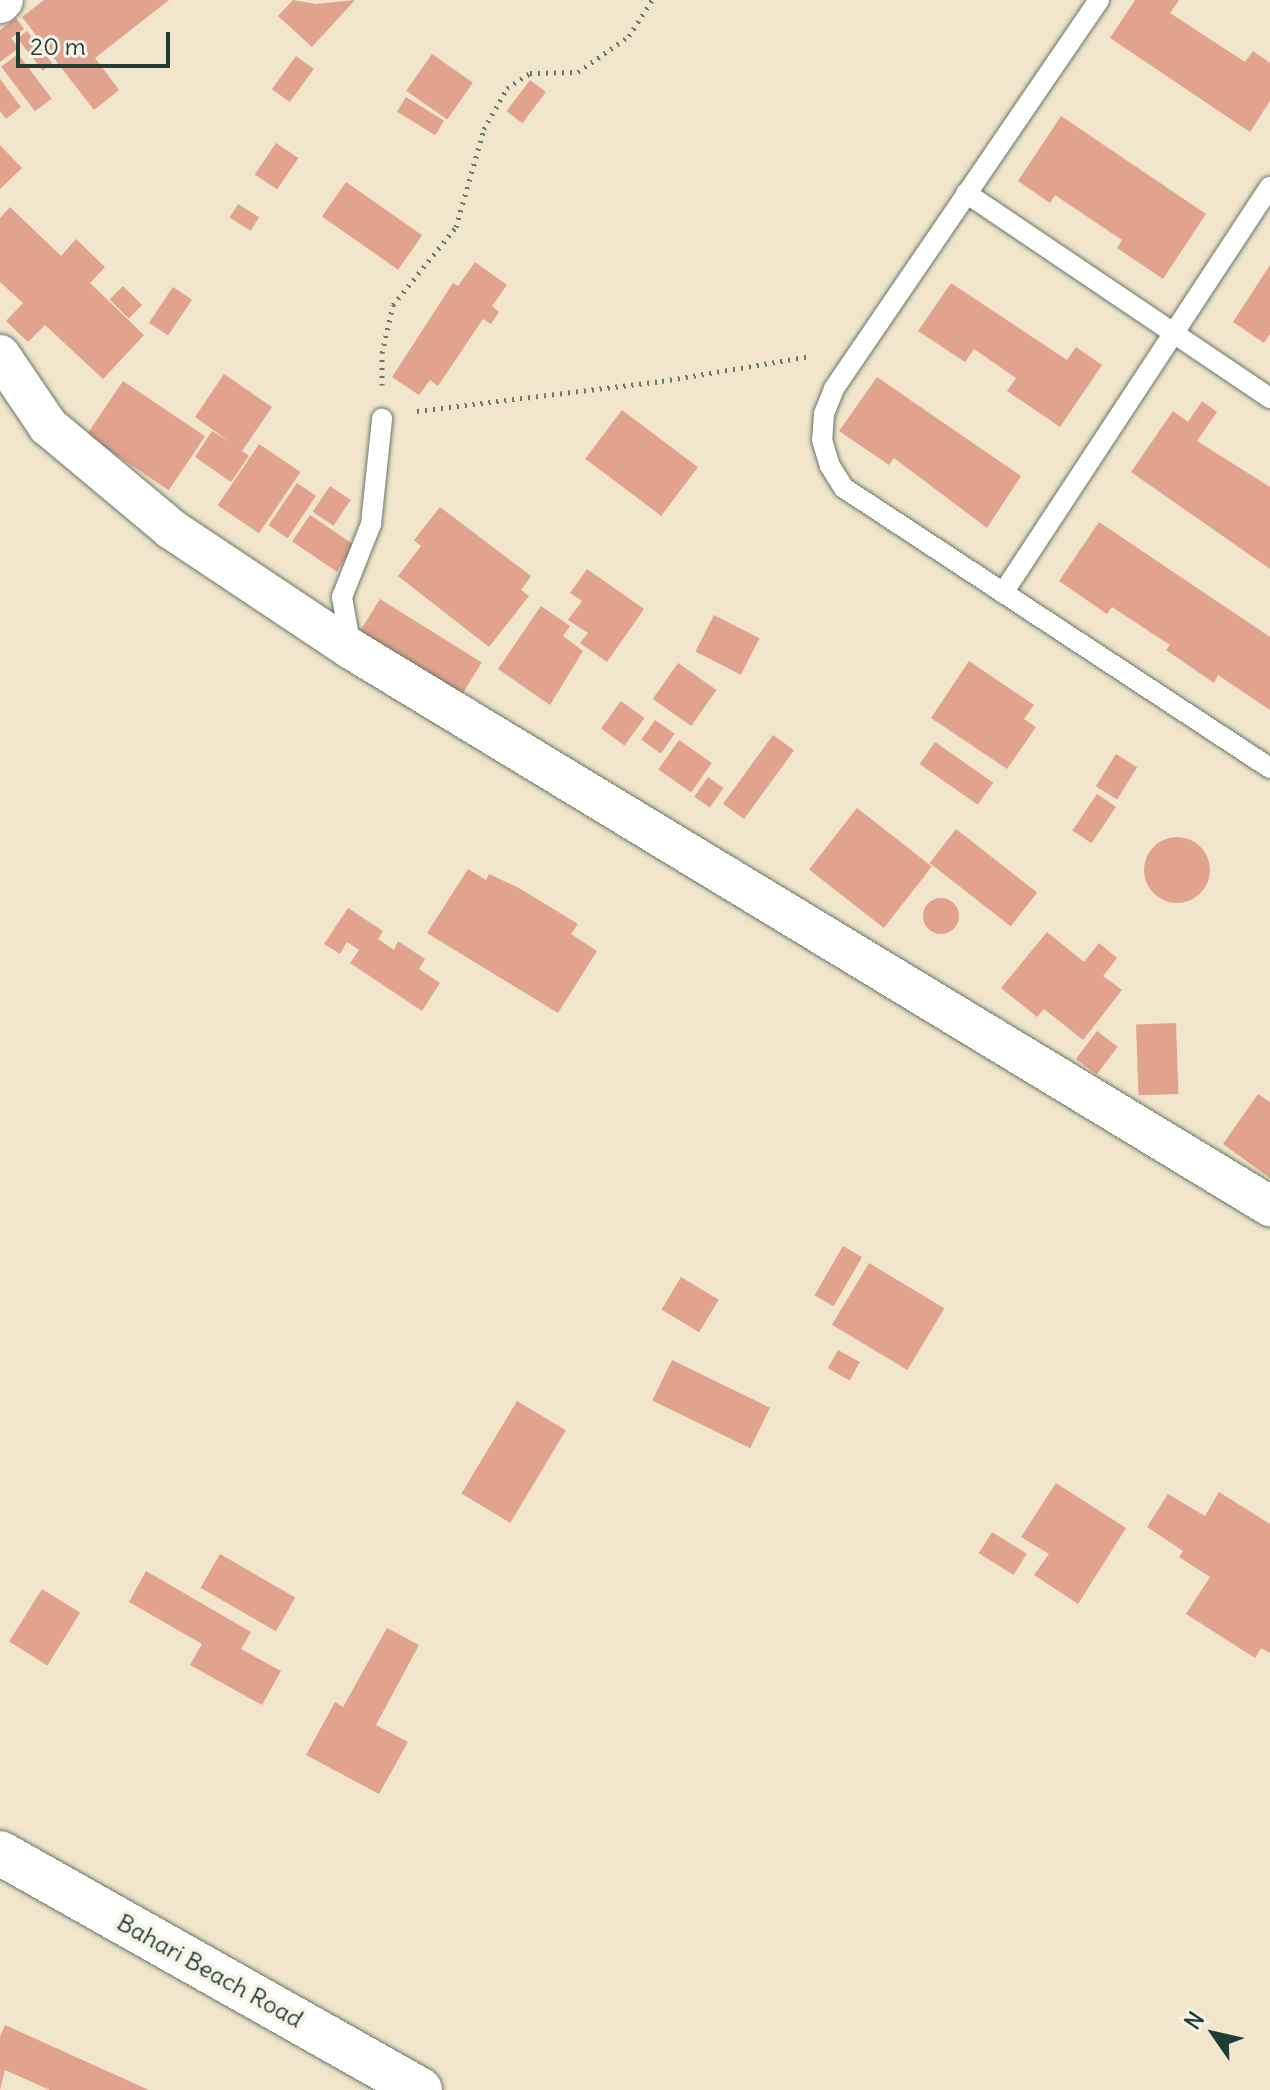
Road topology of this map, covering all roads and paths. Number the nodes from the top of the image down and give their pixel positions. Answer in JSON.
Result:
{"nodes":[{"id":1,"x":652,"y":0,"type":"edge"},
{"id":2,"x":1099,"y":0,"type":"edge"},
{"id":3,"x":1270,"y":187,"type":"edge"},
{"id":4,"x":966,"y":193,"type":"junction"},
{"id":5,"x":1174,"y":333,"type":"junction"},
{"id":6,"x":858,"y":352,"type":"junction"},
{"id":7,"x":0,"y":355,"type":"edge"},
{"id":8,"x":1270,"y":398,"type":"edge"},
{"id":9,"x":382,"y":419,"type":"junction"},
{"id":10,"x":1003,"y":593,"type":"junction"},
{"id":11,"x":351,"y":649,"type":"junction"},
{"id":12,"x":1270,"y":768,"type":"edge"},
{"id":13,"x":1270,"y":1206,"type":"edge"},
{"id":14,"x":0,"y":1853,"type":"edge"},
{"id":15,"x":420,"y":2090,"type":"edge"}],
"edges":[{"from":1,"to":9,"type":"path"},
{"from":2,"to":4,"type":"lane"},
{"from":3,"to":5,"type":"lane"},
{"from":4,"to":5,"type":"lane"},
{"from":4,"to":6,"type":"lane"},
{"from":5,"to":8,"type":"lane"},
{"from":5,"to":10,"type":"lane"},
{"from":6,"to":9,"type":"path"},
{"from":6,"to":10,"type":"lane"},
{"from":7,"to":11,"type":"street"},
{"from":9,"to":11,"type":"lane"},
{"from":10,"to":12,"type":"lane"},
{"from":11,"to":13,"type":"street"},
{"from":14,"to":15,"type":"street","name":"Bahari Beach Road"}]}
